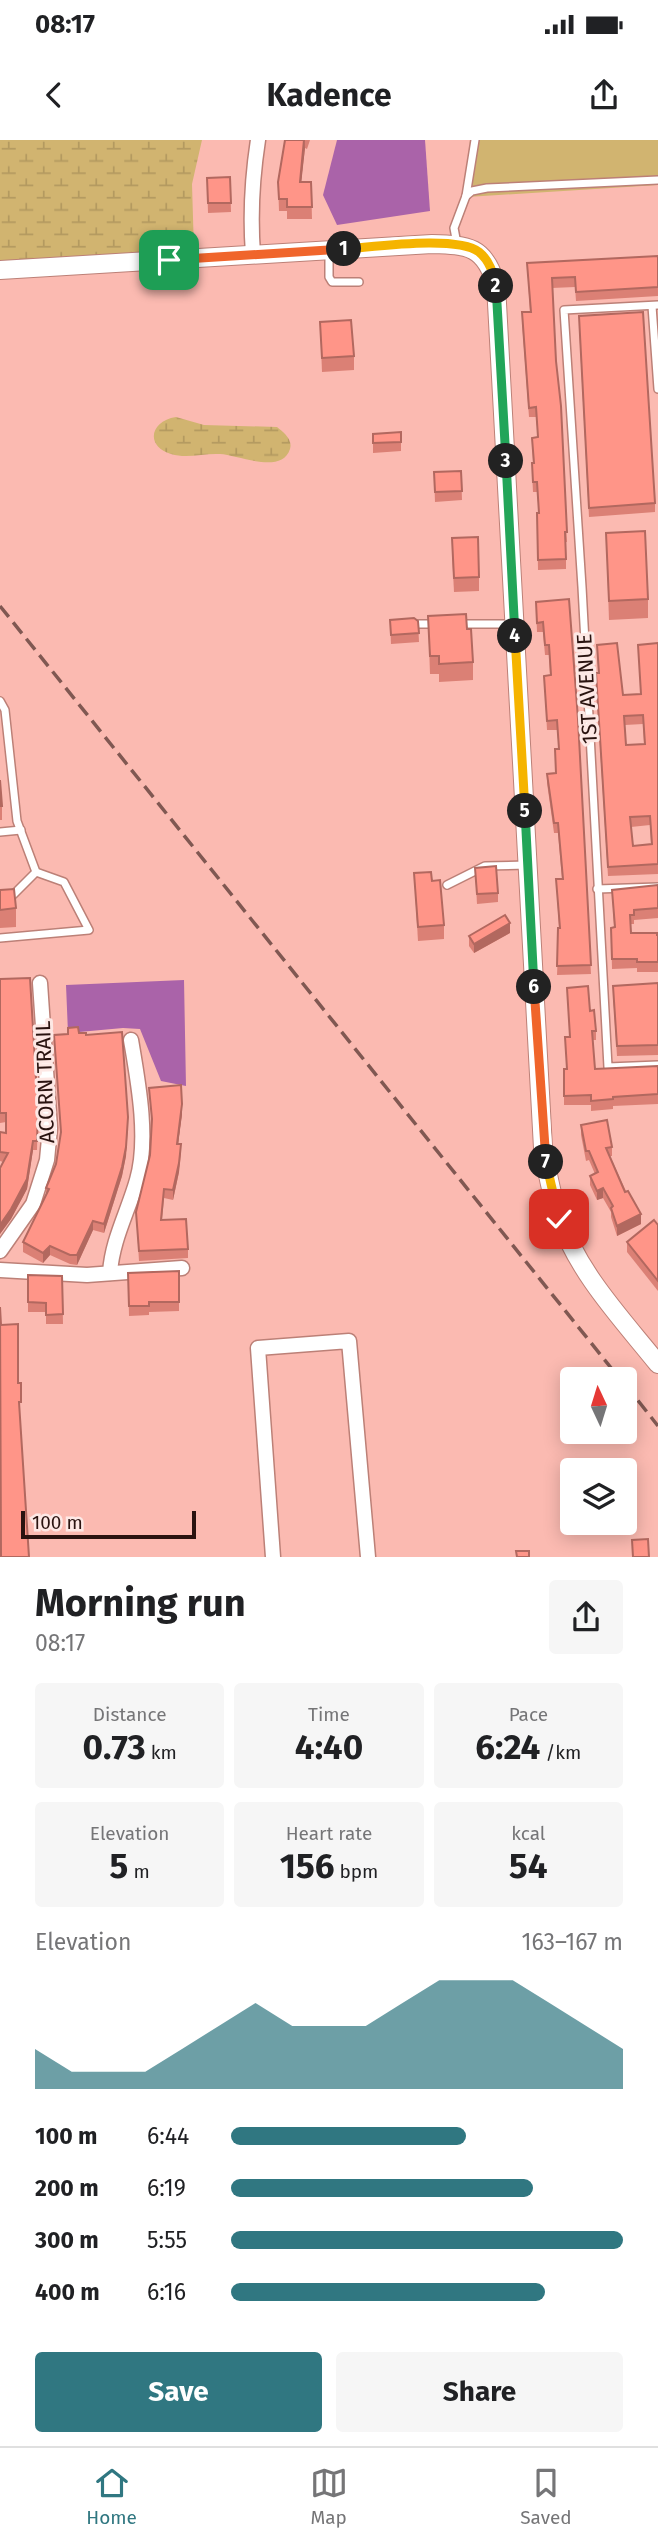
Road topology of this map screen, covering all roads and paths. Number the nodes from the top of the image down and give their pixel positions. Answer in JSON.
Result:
{"nodes":[{"id":1,"x":258,"y":140,"type":"edge"},
{"id":2,"x":475,"y":140,"type":"edge"},
{"id":3,"x":658,"y":180,"type":"edge"},
{"id":4,"x":466,"y":196,"type":"junction"},
{"id":5,"x":457,"y":244,"type":"junction"},
{"id":6,"x":328,"y":250,"type":"junction"},
{"id":7,"x":253,"y":254,"type":"junction"},
{"id":8,"x":0,"y":270,"type":"edge"},
{"id":9,"x":359,"y":282,"type":"dead end"},
{"id":10,"x":655,"y":305,"type":"edge"},
{"id":11,"x":658,"y":389,"type":"edge"},
{"id":12,"x":419,"y":624,"type":"edge"},
{"id":13,"x":515,"y":624,"type":"junction"},
{"id":14,"x":0,"y":701,"type":"edge"},
{"id":15,"x":11,"y":762,"type":"junction"},
{"id":16,"x":0,"y":763,"type":"edge"},
{"id":17,"x":21,"y":831,"type":"junction"},
{"id":18,"x":0,"y":832,"type":"edge"},
{"id":19,"x":528,"y":865,"type":"junction"},
{"id":20,"x":36,"y":872,"type":"junction"},
{"id":21,"x":447,"y":885,"type":"dead end"},
{"id":22,"x":658,"y":887,"type":"edge"},
{"id":23,"x":597,"y":889,"type":"junction"},
{"id":24,"x":0,"y":896,"type":"edge"},
{"id":25,"x":0,"y":938,"type":"edge"},
{"id":26,"x":40,"y":983,"type":"dead end"},
{"id":27,"x":617,"y":986,"type":"edge"},
{"id":28,"x":604,"y":987,"type":"junction"},
{"id":29,"x":131,"y":1040,"type":"dead end"},
{"id":30,"x":658,"y":1065,"type":"edge"},
{"id":31,"x":0,"y":1251,"type":"edge"},
{"id":32,"x":182,"y":1268,"type":"dead end"},
{"id":33,"x":0,"y":1270,"type":"edge"},
{"id":34,"x":110,"y":1273,"type":"junction"},
{"id":35,"x":658,"y":1364,"type":"edge"},
{"id":36,"x":273,"y":1557,"type":"edge"},
{"id":37,"x":368,"y":1557,"type":"edge"}],
"edges":[{"from":1,"to":7,"type":"street"},
{"from":2,"to":4,"type":"lane"},
{"from":3,"to":4,"type":"lane"},
{"from":4,"to":5,"type":"lane"},
{"from":5,"to":6,"type":"street"},
{"from":5,"to":13,"type":"street"},
{"from":6,"to":7,"type":"street"},
{"from":6,"to":9,"type":"lane"},
{"from":7,"to":8,"type":"street"},
{"from":10,"to":11,"type":"lane"},
{"from":10,"to":23,"type":"lane","name":"1ST AVENUE"},
{"from":12,"to":13,"type":"lane"},
{"from":13,"to":19,"type":"street"},
{"from":14,"to":15,"type":"lane"},
{"from":15,"to":16,"type":"lane"},
{"from":15,"to":17,"type":"lane"},
{"from":17,"to":18,"type":"lane"},
{"from":17,"to":20,"type":"lane"},
{"from":19,"to":21,"type":"lane"},
{"from":19,"to":35,"type":"street"},
{"from":20,"to":24,"type":"lane"},
{"from":20,"to":25,"type":"lane"},
{"from":22,"to":23,"type":"lane"},
{"from":23,"to":28,"type":"lane","name":"1ST AVENUE"},
{"from":26,"to":31,"type":"street","name":"ACORN TRAIL"},
{"from":27,"to":28,"type":"lane"},
{"from":28,"to":30,"type":"lane","name":"1ST AVENUE"},
{"from":29,"to":34,"type":"street"},
{"from":32,"to":34,"type":"street"},
{"from":33,"to":34,"type":"street"},
{"from":36,"to":37,"type":"street"}]}
